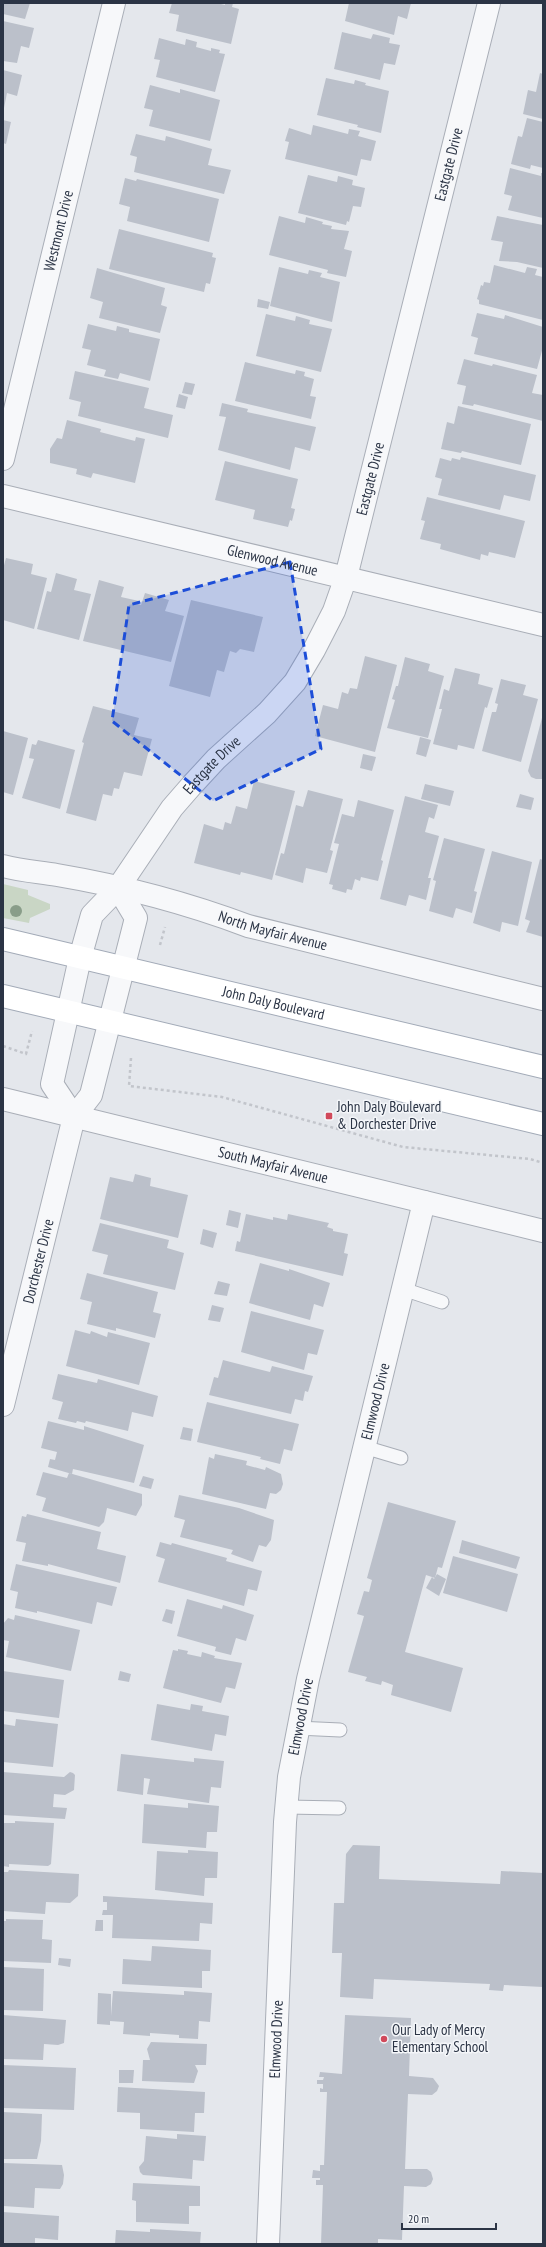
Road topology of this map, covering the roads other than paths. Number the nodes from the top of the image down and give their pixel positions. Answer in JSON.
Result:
{"nodes":[{"id":1,"x":114,"y":3,"type":"edge"},
{"id":2,"x":489,"y":3,"type":"edge"},
{"id":3,"x":3,"y":459,"type":"edge"},
{"id":4,"x":3,"y":496,"type":"edge"},
{"id":5,"x":346,"y":577,"type":"junction"},
{"id":6,"x":543,"y":624,"type":"edge"},
{"id":7,"x":3,"y":866,"type":"edge"},
{"id":8,"x":118,"y":888,"type":"junction"},
{"id":9,"x":3,"y":939,"type":"edge"},
{"id":10,"x":80,"y":958,"type":"junction"},
{"id":11,"x":123,"y":969,"type":"junction"},
{"id":12,"x":3,"y":996,"type":"edge"},
{"id":13,"x":543,"y":999,"type":"edge"},
{"id":14,"x":69,"y":1013,"type":"junction"},
{"id":15,"x":110,"y":1022,"type":"junction"},
{"id":16,"x":543,"y":1068,"type":"edge"},
{"id":17,"x":3,"y":1099,"type":"edge"},
{"id":18,"x":74,"y":1117,"type":"junction"},
{"id":19,"x":543,"y":1124,"type":"edge"},
{"id":20,"x":424,"y":1202,"type":"junction"},
{"id":21,"x":543,"y":1231,"type":"edge"},
{"id":22,"x":403,"y":1289,"type":"junction"},
{"id":23,"x":442,"y":1302,"type":"dead end"},
{"id":24,"x":3,"y":1405,"type":"edge"},
{"id":25,"x":364,"y":1447,"type":"junction"},
{"id":26,"x":401,"y":1458,"type":"dead end"},
{"id":27,"x":297,"y":1728,"type":"junction"},
{"id":28,"x":340,"y":1730,"type":"dead end"},
{"id":29,"x":287,"y":1807,"type":"junction"},
{"id":30,"x":339,"y":1808,"type":"dead end"},
{"id":31,"x":268,"y":2244,"type":"edge"}],
"edges":[{"from":1,"to":3,"type":"street","name":"Westmont Drive"},
{"from":2,"to":5,"type":"street","name":"Eastgate Drive"},
{"from":4,"to":5,"type":"street","name":"Glenwood Avenue"},
{"from":5,"to":6,"type":"street","name":"Glenwood Avenue"},
{"from":5,"to":8,"type":"street","name":"Eastgate Drive"},
{"from":7,"to":8,"type":"street","name":"North Mayfair Avenue"},
{"from":8,"to":10,"type":"street","name":"Eastgate Drive"},
{"from":8,"to":11,"type":"street"},
{"from":8,"to":13,"type":"street","name":"North Mayfair Avenue"},
{"from":9,"to":10,"type":"main road","name":"John Daly Boulevard"},
{"from":10,"to":11,"type":"main road","name":"John Daly Boulevard"},
{"from":10,"to":14,"type":"street","name":"Eastgate Drive"},
{"from":11,"to":15,"type":"street"},
{"from":11,"to":16,"type":"main road","name":"John Daly Boulevard"},
{"from":12,"to":14,"type":"main road"},
{"from":14,"to":15,"type":"main road"},
{"from":14,"to":18,"type":"street","name":"Eastgate Drive"},
{"from":15,"to":18,"type":"street"},
{"from":15,"to":19,"type":"main road"},
{"from":17,"to":18,"type":"street","name":"South Mayfair Avenue"},
{"from":18,"to":20,"type":"street","name":"South Mayfair Avenue"},
{"from":18,"to":24,"type":"street","name":"Dorchester Drive"},
{"from":20,"to":21,"type":"street","name":"South Mayfair Avenue"},
{"from":20,"to":22,"type":"street","name":"Elmwood Drive"},
{"from":22,"to":23,"type":"lane"},
{"from":22,"to":25,"type":"street","name":"Elmwood Drive"},
{"from":25,"to":26,"type":"lane"},
{"from":25,"to":27,"type":"street","name":"Elmwood Drive"},
{"from":27,"to":28,"type":"lane"},
{"from":27,"to":29,"type":"street","name":"Elmwood Drive"},
{"from":29,"to":30,"type":"lane"},
{"from":29,"to":31,"type":"street","name":"Elmwood Drive"}]}
